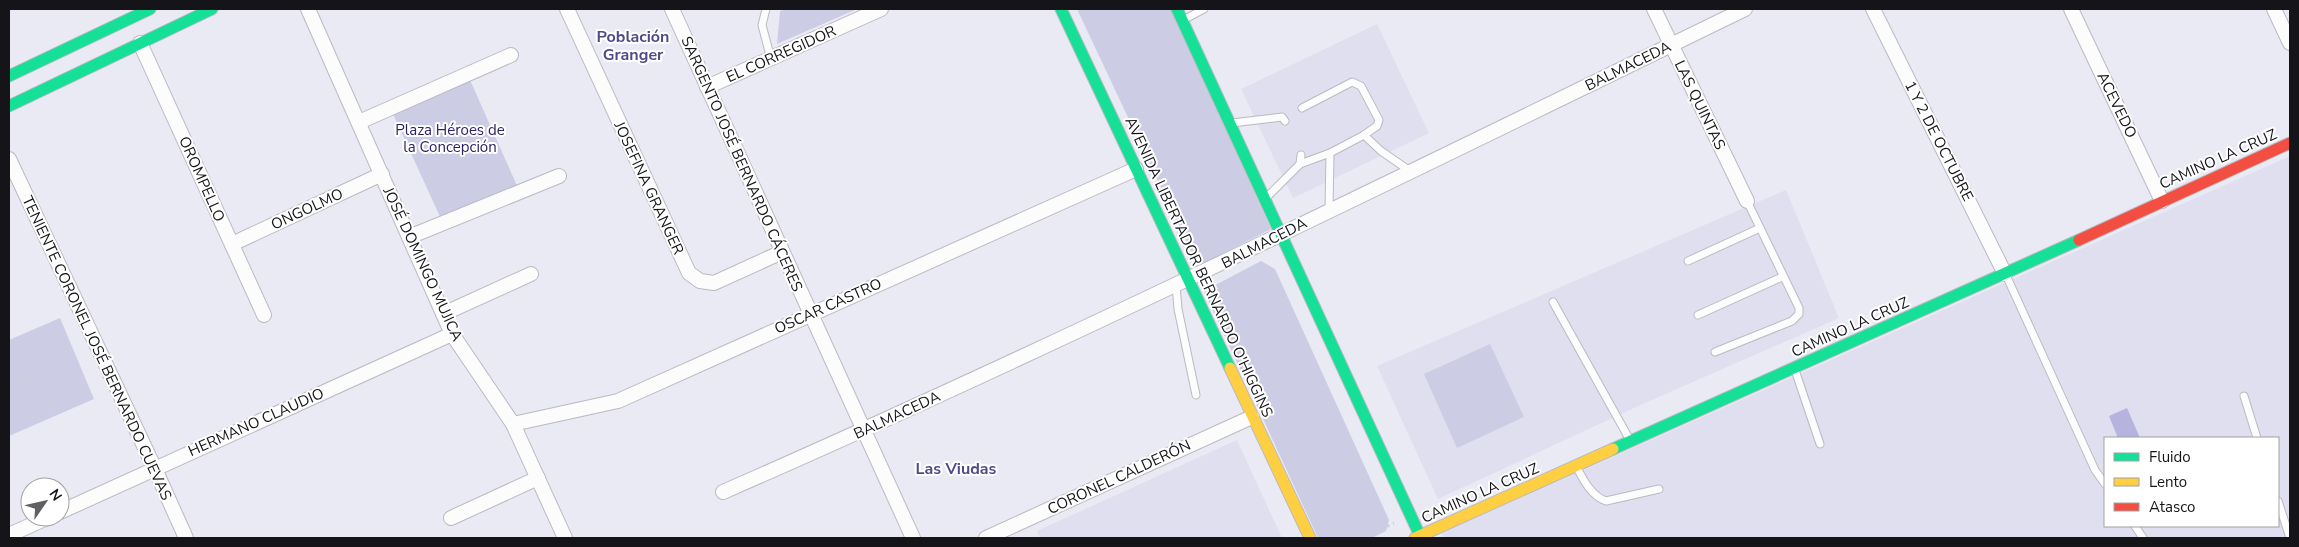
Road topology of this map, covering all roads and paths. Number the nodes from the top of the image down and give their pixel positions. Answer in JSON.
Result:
{"nodes":[{"id":1,"x":150,"y":9,"type":"edge"},
{"id":2,"x":212,"y":9,"type":"edge"},
{"id":3,"x":308,"y":9,"type":"edge"},
{"id":4,"x":568,"y":9,"type":"edge"},
{"id":5,"x":672,"y":9,"type":"edge"},
{"id":6,"x":766,"y":9,"type":"edge"},
{"id":7,"x":881,"y":9,"type":"edge"},
{"id":8,"x":1061,"y":9,"type":"edge"},
{"id":9,"x":1177,"y":9,"type":"edge"},
{"id":10,"x":1204,"y":9,"type":"edge"},
{"id":11,"x":1654,"y":9,"type":"edge"},
{"id":12,"x":1745,"y":9,"type":"edge"},
{"id":13,"x":1873,"y":9,"type":"edge"},
{"id":14,"x":2071,"y":9,"type":"edge"},
{"id":15,"x":2274,"y":9,"type":"edge"},
{"id":16,"x":1183,"y":21,"type":"junction"},
{"id":17,"x":140,"y":43,"type":"junction"},
{"id":18,"x":2290,"y":43,"type":"edge"},
{"id":19,"x":1671,"y":45,"type":"junction"},
{"id":20,"x":511,"y":55,"type":"dead end"},
{"id":21,"x":771,"y":59,"type":"junction"},
{"id":22,"x":9,"y":76,"type":"edge"},
{"id":23,"x":707,"y":87,"type":"junction"},
{"id":24,"x":9,"y":106,"type":"edge"},
{"id":25,"x":1302,"y":108,"type":"dead end"},
{"id":26,"x":1285,"y":118,"type":"dead end"},
{"id":27,"x":359,"y":122,"type":"junction"},
{"id":28,"x":1230,"y":124,"type":"junction"},
{"id":29,"x":1364,"y":135,"type":"junction"},
{"id":30,"x":2290,"y":143,"type":"edge"},
{"id":31,"x":1330,"y":153,"type":"junction"},
{"id":32,"x":1301,"y":156,"type":"dead end"},
{"id":33,"x":9,"y":158,"type":"edge"},
{"id":34,"x":1300,"y":164,"type":"junction"},
{"id":35,"x":1136,"y":169,"type":"junction"},
{"id":36,"x":1410,"y":171,"type":"junction"},
{"id":37,"x":382,"y":174,"type":"junction"},
{"id":38,"x":559,"y":176,"type":"dead end"},
{"id":39,"x":1265,"y":199,"type":"junction"},
{"id":40,"x":1747,"y":201,"type":"joint"},
{"id":41,"x":2162,"y":201,"type":"junction"},
{"id":42,"x":1329,"y":210,"type":"junction"},
{"id":43,"x":1760,"y":228,"type":"junction"},
{"id":44,"x":1281,"y":234,"type":"junction"},
{"id":45,"x":409,"y":237,"type":"junction"},
{"id":46,"x":232,"y":244,"type":"junction"},
{"id":47,"x":782,"y":252,"type":"junction"},
{"id":48,"x":1688,"y":261,"type":"dead end"},
{"id":49,"x":531,"y":274,"type":"dead end"},
{"id":50,"x":2006,"y":274,"type":"junction"},
{"id":51,"x":1782,"y":276,"type":"junction"},
{"id":52,"x":1182,"y":283,"type":"junction"},
{"id":53,"x":1553,"y":302,"type":"dead end"},
{"id":54,"x":443,"y":314,"type":"junction"},
{"id":55,"x":811,"y":314,"type":"junction"},
{"id":56,"x":264,"y":315,"type":"dead end"},
{"id":57,"x":1698,"y":315,"type":"dead end"},
{"id":58,"x":452,"y":334,"type":"junction"},
{"id":59,"x":1715,"y":352,"type":"dead end"},
{"id":60,"x":1794,"y":368,"type":"junction"},
{"id":61,"x":28,"y":378,"type":"dead end"},
{"id":62,"x":9,"y":386,"type":"edge"},
{"id":63,"x":1196,"y":395,"type":"dead end"},
{"id":64,"x":2244,"y":396,"type":"dead end"},
{"id":65,"x":1252,"y":416,"type":"junction"},
{"id":66,"x":513,"y":424,"type":"junction"},
{"id":67,"x":863,"y":430,"type":"junction"},
{"id":68,"x":2257,"y":437,"type":"edge"},
{"id":69,"x":1631,"y":442,"type":"junction"},
{"id":70,"x":1820,"y":444,"type":"dead end"},
{"id":71,"x":1576,"y":466,"type":"junction"},
{"id":72,"x":155,"y":469,"type":"junction"},
{"id":73,"x":538,"y":478,"type":"junction"},
{"id":74,"x":2104,"y":483,"type":"edge"},
{"id":75,"x":1659,"y":489,"type":"dead end"},
{"id":76,"x":723,"y":492,"type":"dead end"},
{"id":77,"x":2279,"y":504,"type":"edge"},
{"id":78,"x":70,"y":507,"type":"edge"},
{"id":79,"x":1411,"y":514,"type":"junction"},
{"id":80,"x":451,"y":518,"type":"dead end"},
{"id":81,"x":26,"y":527,"type":"edge"},
{"id":82,"x":2136,"y":527,"type":"edge"},
{"id":83,"x":9,"y":535,"type":"edge"},
{"id":84,"x":1419,"y":537,"type":"edge"},
{"id":85,"x":186,"y":538,"type":"edge"},
{"id":86,"x":565,"y":538,"type":"edge"},
{"id":87,"x":913,"y":538,"type":"edge"},
{"id":88,"x":986,"y":538,"type":"edge"},
{"id":89,"x":1310,"y":538,"type":"edge"},
{"id":90,"x":1364,"y":538,"type":"edge"},
{"id":91,"x":2144,"y":538,"type":"edge"},
{"id":92,"x":2290,"y":538,"type":"edge"}],
"edges":[{"from":1,"to":22,"type":"main road"},
{"from":2,"to":17,"type":"main road"},
{"from":3,"to":27,"type":"street","name":"JOSÉ DOMINGO MUJICA"},
{"from":4,"to":47,"type":"street","name":"JOSEFINA GRANGER"},
{"from":5,"to":23,"type":"street","name":"SARGENTO JOSÉ BERNARDO CÁCERES"},
{"from":6,"to":21,"type":"lane"},
{"from":7,"to":21,"type":"street","name":"EL CORREGIDOR"},
{"from":8,"to":35,"type":"main road","name":"AVENIDA LIBERTADOR BERNARDO O'HIGGINS"},
{"from":9,"to":16,"type":"main road"},
{"from":10,"to":16,"type":"lane"},
{"from":11,"to":19,"type":"street","name":"LAS QUINTAS"},
{"from":12,"to":19,"type":"street","name":"BALMACEDA"},
{"from":13,"to":50,"type":"street","name":"1 Y 2 DE OCTUBRE"},
{"from":14,"to":41,"type":"street","name":"ACEVEDO"},
{"from":15,"to":18,"type":"street"},
{"from":16,"to":28,"type":"main road"},
{"from":17,"to":24,"type":"main road"},
{"from":17,"to":46,"type":"street","name":"OROMPELLO"},
{"from":19,"to":36,"type":"street","name":"BALMACEDA"},
{"from":19,"to":40,"type":"street","name":"LAS QUINTAS"},
{"from":20,"to":27,"type":"street"},
{"from":21,"to":23,"type":"street","name":"EL CORREGIDOR"},
{"from":23,"to":47,"type":"street","name":"SARGENTO JOSÉ BERNARDO CÁCERES"},
{"from":25,"to":29,"type":"lane"},
{"from":26,"to":28,"type":"lane"},
{"from":27,"to":37,"type":"street","name":"JOSÉ DOMINGO MUJICA"},
{"from":28,"to":39,"type":"main road"},
{"from":29,"to":31,"type":"lane"},
{"from":29,"to":36,"type":"lane"},
{"from":30,"to":41,"type":"main road","name":"CAMINO LA CRUZ"},
{"from":31,"to":34,"type":"lane"},
{"from":31,"to":42,"type":"lane"},
{"from":32,"to":34,"type":"lane"},
{"from":33,"to":72,"type":"street","name":"TENIENTE CORONEL JOSÉ BERNARDO CUEVAS"},
{"from":34,"to":39,"type":"lane"},
{"from":35,"to":52,"type":"main road","name":"AVENIDA LIBERTADOR BERNARDO O'HIGGINS"},
{"from":35,"to":55,"type":"street","name":"OSCAR CASTRO"},
{"from":36,"to":42,"type":"street","name":"BALMACEDA"},
{"from":37,"to":45,"type":"street","name":"JOSÉ DOMINGO MUJICA"},
{"from":37,"to":46,"type":"street","name":"ONGOLMO"},
{"from":38,"to":45,"type":"street"},
{"from":39,"to":44,"type":"main road"},
{"from":40,"to":43,"type":"lane"},
{"from":41,"to":50,"type":"main road","name":"CAMINO LA CRUZ"},
{"from":42,"to":44,"type":"street","name":"BALMACEDA"},
{"from":43,"to":48,"type":"lane"},
{"from":43,"to":51,"type":"lane"},
{"from":44,"to":52,"type":"street","name":"BALMACEDA"},
{"from":44,"to":79,"type":"main road"},
{"from":45,"to":54,"type":"street","name":"JOSÉ DOMINGO MUJICA"},
{"from":46,"to":56,"type":"street","name":"OROMPELLO"},
{"from":47,"to":55,"type":"street","name":"SARGENTO JOSÉ BERNARDO CÁCERES"},
{"from":49,"to":54,"type":"street"},
{"from":50,"to":60,"type":"main road","name":"CAMINO LA CRUZ"},
{"from":50,"to":74,"type":"lane"},
{"from":51,"to":57,"type":"lane"},
{"from":51,"to":59,"type":"lane"},
{"from":52,"to":63,"type":"lane"},
{"from":52,"to":65,"type":"main road","name":"AVENIDA LIBERTADOR BERNARDO O'HIGGINS"},
{"from":52,"to":67,"type":"street","name":"BALMACEDA"},
{"from":53,"to":69,"type":"lane"},
{"from":54,"to":58,"type":"street","name":"JOSÉ DOMINGO MUJICA"},
{"from":55,"to":66,"type":"street","name":"OSCAR CASTRO"},
{"from":55,"to":67,"type":"street","name":"SARGENTO JOSÉ BERNARDO CÁCERES"},
{"from":58,"to":66,"type":"street","name":"JOSÉ DOMINGO MUJICA"},
{"from":58,"to":72,"type":"street","name":"HERMANO CLAUDIO"},
{"from":60,"to":69,"type":"main road","name":"CAMINO LA CRUZ"},
{"from":60,"to":70,"type":"lane"},
{"from":61,"to":62,"type":"path"},
{"from":64,"to":68,"type":"lane"},
{"from":65,"to":88,"type":"street","name":"CORONEL CALDERÓN"},
{"from":65,"to":89,"type":"main road","name":"AVENIDA LIBERTADOR BERNARDO O'HIGGINS"},
{"from":66,"to":73,"type":"street","name":"JOSÉ DOMINGO MUJICA"},
{"from":67,"to":76,"type":"street","name":"BALMACEDA"},
{"from":67,"to":87,"type":"street","name":"SARGENTO JOSÉ BERNARDO CÁCERES"},
{"from":69,"to":71,"type":"main road","name":"CAMINO LA CRUZ"},
{"from":71,"to":75,"type":"lane"},
{"from":71,"to":84,"type":"main road","name":"CAMINO LA CRUZ"},
{"from":72,"to":78,"type":"street","name":"HERMANO CLAUDIO"},
{"from":72,"to":85,"type":"street","name":"TENIENTE CORONEL JOSÉ BERNARDO CUEVAS"},
{"from":73,"to":80,"type":"street"},
{"from":73,"to":86,"type":"street","name":"JOSÉ DOMINGO MUJICA"},
{"from":77,"to":92,"type":"lane"},
{"from":79,"to":84,"type":"main road"},
{"from":79,"to":90,"type":"path"},
{"from":81,"to":83,"type":"street"},
{"from":82,"to":91,"type":"lane"}]}
